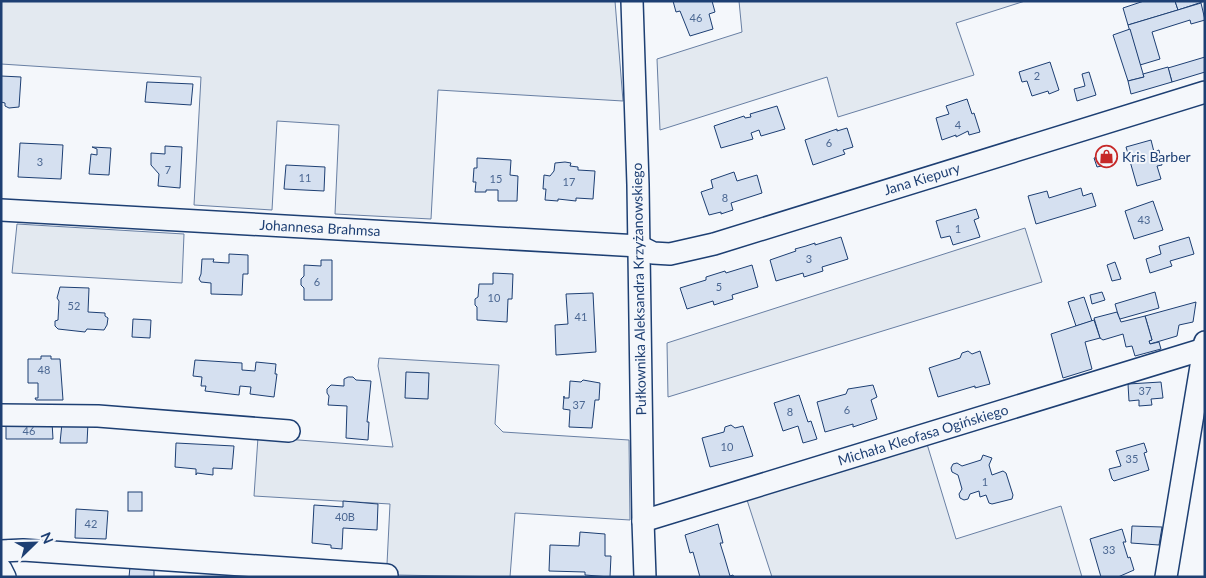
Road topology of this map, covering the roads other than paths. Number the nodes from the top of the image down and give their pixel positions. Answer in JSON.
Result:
{"nodes":[{"id":1,"x":632,"y":1,"type":"edge"},
{"id":2,"x":1205,"y":92,"type":"edge"},
{"id":3,"x":1,"y":210,"type":"edge"},
{"id":4,"x":640,"y":246,"type":"junction"},
{"id":5,"x":1204,"y":345,"type":"edge"},
{"id":6,"x":1,"y":415,"type":"edge"},
{"id":7,"x":289,"y":432,"type":"dead end"},
{"id":8,"x":643,"y":521,"type":"junction"},
{"id":9,"x":1,"y":551,"type":"edge"},
{"id":10,"x":1,"y":569,"type":"edge"},
{"id":11,"x":387,"y":575,"type":"dead end"},
{"id":12,"x":5,"y":577,"type":"edge"},
{"id":13,"x":646,"y":577,"type":"edge"},
{"id":14,"x":1166,"y":577,"type":"edge"}],
"edges":[{"from":1,"to":4,"type":"street","name":"Pułkownika Aleksandra Krzyżanowskiego"},
{"from":2,"to":4,"type":"street","name":"Jana Kiepury"},
{"from":3,"to":4,"type":"street","name":"Johannesa Brahmsa"},
{"from":4,"to":8,"type":"street","name":"Pułkownika Aleksandra Krzyżanowskiego"},
{"from":5,"to":8,"type":"street","name":"Michała Kleofasa Ogińskiego"},
{"from":5,"to":14,"type":"street"},
{"from":6,"to":7,"type":"street"},
{"from":8,"to":13,"type":"street","name":"Pułkownika Aleksandra Krzyżanowskiego"},
{"from":9,"to":11,"type":"street"},
{"from":10,"to":12,"type":"street"}]}
